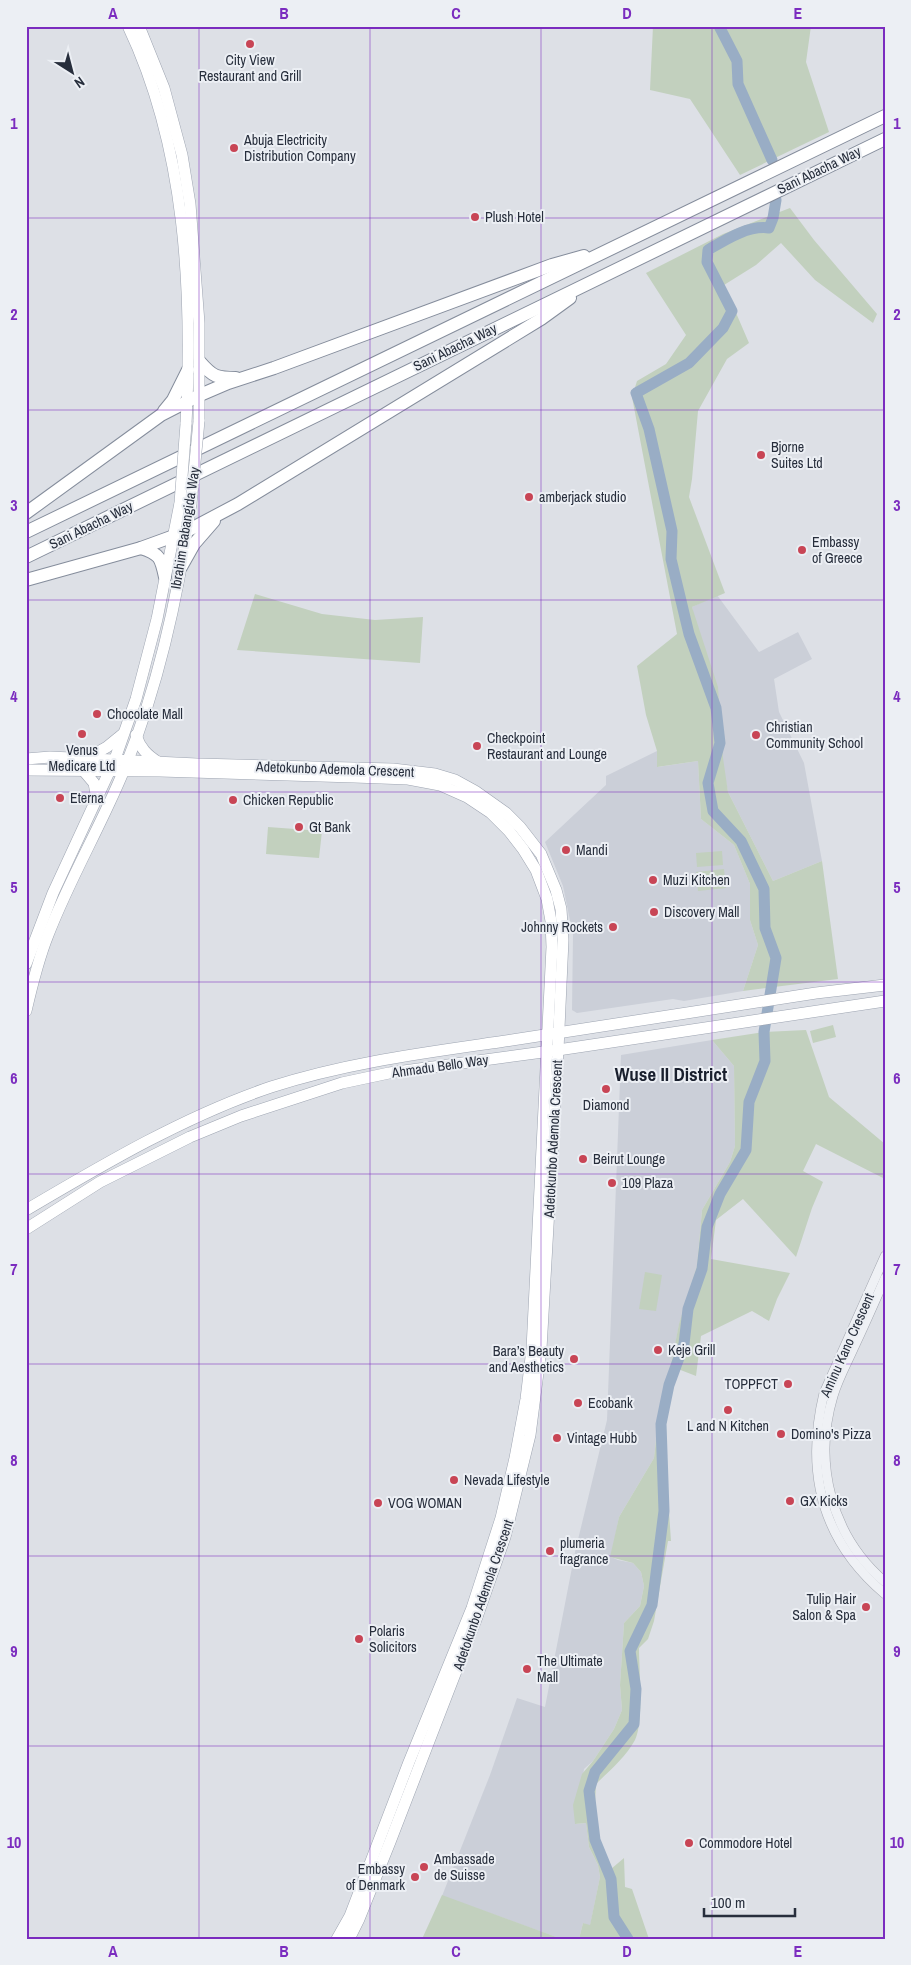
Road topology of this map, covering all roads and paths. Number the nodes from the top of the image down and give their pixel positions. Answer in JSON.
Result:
{"nodes":[{"id":1,"x":128,"y":26,"type":"edge"},
{"id":2,"x":139,"y":26,"type":"edge"},
{"id":3,"x":885,"y":116,"type":"edge"},
{"id":4,"x":885,"y":138,"type":"edge"},
{"id":5,"x":620,"y":245,"type":"junction"},
{"id":6,"x":594,"y":280,"type":"junction"},
{"id":7,"x":200,"y":362,"type":"junction"},
{"id":8,"x":188,"y":370,"type":"junction"},
{"id":9,"x":241,"y":378,"type":"junction"},
{"id":10,"x":200,"y":395,"type":"junction"},
{"id":11,"x":188,"y":401,"type":"junction"},
{"id":12,"x":161,"y":415,"type":"junction"},
{"id":13,"x":186,"y":503,"type":"junction"},
{"id":14,"x":226,"y":510,"type":"junction"},
{"id":15,"x":26,"y":512,"type":"edge"},
{"id":16,"x":187,"y":531,"type":"junction"},
{"id":17,"x":26,"y":532,"type":"edge"},
{"id":18,"x":174,"y":536,"type":"junction"},
{"id":19,"x":142,"y":548,"type":"junction"},
{"id":20,"x":26,"y":557,"type":"edge"},
{"id":21,"x":181,"y":567,"type":"junction"},
{"id":22,"x":166,"y":576,"type":"junction"},
{"id":23,"x":26,"y":580,"type":"edge"},
{"id":24,"x":124,"y":733,"type":"junction"},
{"id":25,"x":136,"y":735,"type":"junction"},
{"id":26,"x":86,"y":758,"type":"junction"},
{"id":27,"x":26,"y":759,"type":"edge"},
{"id":28,"x":115,"y":759,"type":"junction"},
{"id":29,"x":158,"y":762,"type":"junction"},
{"id":30,"x":125,"y":766,"type":"junction"},
{"id":31,"x":26,"y":770,"type":"edge"},
{"id":32,"x":83,"y":770,"type":"junction"},
{"id":33,"x":110,"y":771,"type":"junction"},
{"id":34,"x":146,"y":771,"type":"junction"},
{"id":35,"x":115,"y":790,"type":"junction"},
{"id":36,"x":97,"y":800,"type":"junction"},
{"id":37,"x":26,"y":964,"type":"edge"},
{"id":38,"x":885,"y":985,"type":"edge"},
{"id":39,"x":885,"y":1001,"type":"edge"},
{"id":40,"x":26,"y":1011,"type":"edge"},
{"id":41,"x":559,"y":1033,"type":"junction"},
{"id":42,"x":546,"y":1034,"type":"junction"},
{"id":43,"x":558,"y":1050,"type":"junction"},
{"id":44,"x":546,"y":1052,"type":"junction"},
{"id":45,"x":51,"y":1195,"type":"junction"},
{"id":46,"x":26,"y":1199,"type":"edge"},
{"id":47,"x":26,"y":1210,"type":"edge"},
{"id":48,"x":26,"y":1229,"type":"edge"},
{"id":49,"x":885,"y":1256,"type":"edge"},
{"id":50,"x":885,"y":1278,"type":"edge"},
{"id":51,"x":885,"y":1582,"type":"edge"},
{"id":52,"x":885,"y":1594,"type":"edge"},
{"id":53,"x":337,"y":1939,"type":"edge"},
{"id":54,"x":349,"y":1939,"type":"edge"}],
"edges":[{"from":1,"to":8,"type":"main road","name":"Ibrahim Babangida Way"},
{"from":2,"to":7,"type":"main road","name":"Ibrahim Babangida Way"},
{"from":3,"to":5,"type":"highway","name":"Sani Abacha Way"},
{"from":4,"to":6,"type":"highway","name":"Sani Abacha Way"},
{"from":5,"to":9,"type":"highway"},
{"from":5,"to":17,"type":"highway","name":"Sani Abacha Way"},
{"from":6,"to":14,"type":"highway"},
{"from":6,"to":20,"type":"highway","name":"Sani Abacha Way"},
{"from":7,"to":9,"type":"highway"},
{"from":7,"to":10,"type":"main road","name":"Ibrahim Babangida Way"},
{"from":8,"to":11,"type":"main road","name":"Ibrahim Babangida Way"},
{"from":8,"to":12,"type":"highway"},
{"from":9,"to":10,"type":"highway"},
{"from":10,"to":11,"type":"highway"},
{"from":10,"to":13,"type":"main road","name":"Ibrahim Babangida Way","bridge":true},
{"from":11,"to":12,"type":"highway"},
{"from":11,"to":13,"type":"main road","name":"Ibrahim Babangida Way","bridge":true},
{"from":12,"to":15,"type":"highway"},
{"from":13,"to":16,"type":"main road","name":"Ibrahim Babangida Way"},
{"from":13,"to":18,"type":"main road","name":"Ibrahim Babangida Way"},
{"from":14,"to":16,"type":"highway"},
{"from":14,"to":21,"type":"highway"},
{"from":16,"to":18,"type":"highway"},
{"from":16,"to":21,"type":"main road","name":"Ibrahim Babangida Way"},
{"from":18,"to":19,"type":"highway"},
{"from":18,"to":22,"type":"main road","name":"Ibrahim Babangida Way"},
{"from":19,"to":22,"type":"highway"},
{"from":19,"to":23,"type":"highway"},
{"from":21,"to":25,"type":"main road","name":"Ibrahim Babangida Way"},
{"from":22,"to":24,"type":"main road","name":"Ibrahim Babangida Way"},
{"from":24,"to":26,"type":"main road"},
{"from":24,"to":28,"type":"main road","name":"Ibrahim Babangida Way"},
{"from":25,"to":29,"type":"main road"},
{"from":25,"to":30,"type":"main road","name":"Ibrahim Babangida Way"},
{"from":26,"to":27,"type":"main road","name":"Adetokunbo Ademola Crescent"},
{"from":26,"to":28,"type":"main road","name":"Adetokunbo Ademola Crescent"},
{"from":28,"to":30,"type":"main road","name":"Adetokunbo Ademola Crescent"},
{"from":28,"to":33,"type":"main road","name":"Ibrahim Babangida Way"},
{"from":29,"to":30,"type":"main road","name":"Adetokunbo Ademola Crescent"},
{"from":29,"to":41,"type":"main road","name":"Adetokunbo Ademola Crescent"},
{"from":30,"to":33,"type":"main road","name":"Adetokunbo Ademola Crescent"},
{"from":30,"to":34,"type":"main road","name":"Adetokunbo Ademola Crescent"},
{"from":30,"to":35,"type":"main road","name":"Ibrahim Babangida Way"},
{"from":31,"to":32,"type":"main road","name":"Adetokunbo Ademola Crescent"},
{"from":32,"to":33,"type":"main road","name":"Adetokunbo Ademola Crescent"},
{"from":32,"to":36,"type":"main road"},
{"from":33,"to":36,"type":"main road","name":"Ibrahim Babangida Way"},
{"from":34,"to":35,"type":"main road"},
{"from":34,"to":42,"type":"main road","name":"Adetokunbo Ademola Crescent"},
{"from":35,"to":40,"type":"main road","name":"Ibrahim Babangida Way"},
{"from":36,"to":37,"type":"main road","name":"Ibrahim Babangida Way"},
{"from":38,"to":41,"type":"main road","name":"Ahmadu Bello Way"},
{"from":39,"to":43,"type":"main road","name":"Ahmadu Bello Way"},
{"from":41,"to":42,"type":"main road","name":"Ahmadu Bello Way"},
{"from":41,"to":43,"type":"main road","name":"Adetokunbo Ademola Crescent"},
{"from":42,"to":44,"type":"main road","name":"Adetokunbo Ademola Crescent"},
{"from":42,"to":45,"type":"main road","name":"Ahmadu Bello Way"},
{"from":43,"to":44,"type":"main road","name":"Ahmadu Bello Way"},
{"from":43,"to":54,"type":"main road","name":"Adetokunbo Ademola Crescent"},
{"from":44,"to":48,"type":"main road","name":"Ahmadu Bello Way"},
{"from":44,"to":53,"type":"main road","name":"Adetokunbo Ademola Crescent"},
{"from":45,"to":46,"type":"main road"},
{"from":45,"to":47,"type":"main road","name":"Ahmadu Bello Way"},
{"from":49,"to":52,"type":"street","name":"Aminu Kano Crescent"},
{"from":50,"to":51,"type":"street","name":"Aminu Kano Crescent"}]}
